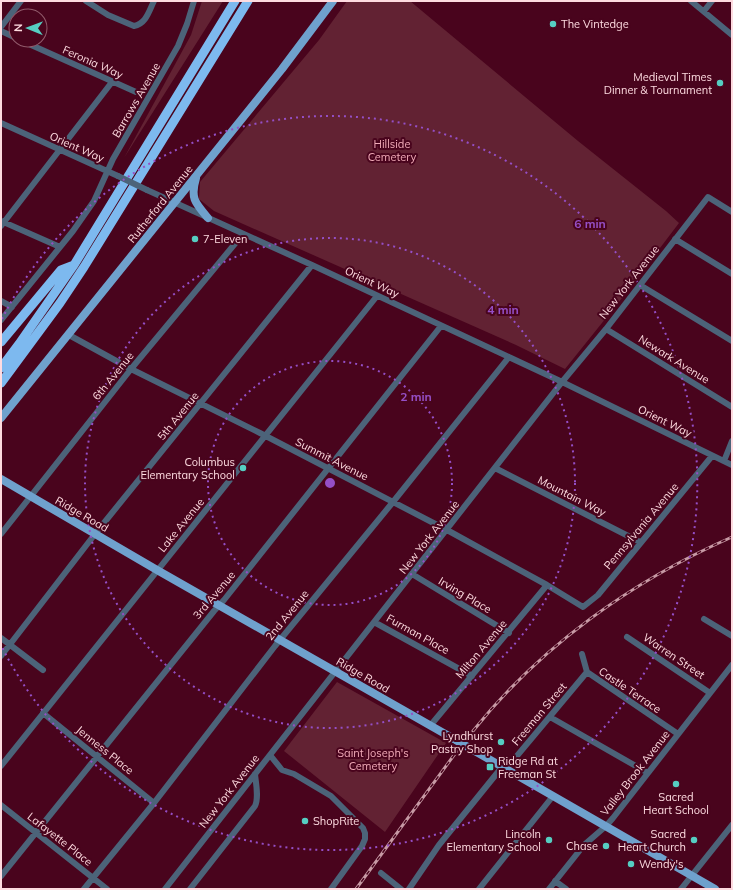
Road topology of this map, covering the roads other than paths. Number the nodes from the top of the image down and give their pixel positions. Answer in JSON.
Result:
{"nodes":[{"id":1,"x":21,"y":1,"type":"edge"},
{"id":2,"x":86,"y":1,"type":"edge"},
{"id":3,"x":154,"y":1,"type":"edge"},
{"id":4,"x":194,"y":1,"type":"edge"},
{"id":5,"x":235,"y":1,"type":"edge"},
{"id":6,"x":248,"y":1,"type":"edge"},
{"id":7,"x":333,"y":1,"type":"edge"},
{"id":8,"x":691,"y":1,"type":"edge"},
{"id":9,"x":712,"y":1,"type":"edge"},
{"id":10,"x":704,"y":11,"type":"junction"},
{"id":11,"x":1,"y":27,"type":"edge"},
{"id":12,"x":732,"y":35,"type":"edge"},
{"id":13,"x":38,"y":48,"type":"edge"},
{"id":14,"x":112,"y":82,"type":"junction"},
{"id":15,"x":136,"y":92,"type":"dead end"},
{"id":16,"x":1,"y":123,"type":"edge"},
{"id":17,"x":59,"y":150,"type":"junction"},
{"id":18,"x":108,"y":171,"type":"junction"},
{"id":19,"x":197,"y":174,"type":"junction"},
{"id":20,"x":175,"y":202,"type":"junction"},
{"id":21,"x":732,"y":212,"type":"edge"},
{"id":22,"x":208,"y":218,"type":"junction"},
{"id":23,"x":2,"y":223,"type":"edge"},
{"id":24,"x":243,"y":234,"type":"junction"},
{"id":25,"x":675,"y":240,"type":"junction"},
{"id":26,"x":60,"y":247,"type":"junction"},
{"id":27,"x":74,"y":265,"type":"junction"},
{"id":28,"x":312,"y":265,"type":"junction"},
{"id":29,"x":732,"y":274,"type":"edge"},
{"id":30,"x":640,"y":285,"type":"junction"},
{"id":31,"x":377,"y":296,"type":"junction"},
{"id":32,"x":1,"y":301,"type":"edge"},
{"id":33,"x":12,"y":306,"type":"junction"},
{"id":34,"x":1,"y":320,"type":"edge"},
{"id":35,"x":441,"y":326,"type":"junction"},
{"id":36,"x":606,"y":329,"type":"junction"},
{"id":37,"x":69,"y":335,"type":"junction"},
{"id":38,"x":732,"y":341,"type":"edge"},
{"id":39,"x":1,"y":342,"type":"edge"},
{"id":40,"x":509,"y":357,"type":"junction"},
{"id":41,"x":1,"y":368,"type":"edge"},
{"id":42,"x":131,"y":369,"type":"junction"},
{"id":43,"x":562,"y":382,"type":"junction"},
{"id":44,"x":1,"y":383,"type":"edge"},
{"id":45,"x":200,"y":404,"type":"junction"},
{"id":46,"x":732,"y":407,"type":"edge"},
{"id":47,"x":1,"y":418,"type":"edge"},
{"id":48,"x":265,"y":436,"type":"junction"},
{"id":49,"x":732,"y":441,"type":"edge"},
{"id":50,"x":712,"y":456,"type":"junction"},
{"id":51,"x":724,"y":461,"type":"junction"},
{"id":52,"x":732,"y":465,"type":"edge"},
{"id":53,"x":328,"y":468,"type":"junction"},
{"id":54,"x":495,"y":468,"type":"junction"},
{"id":55,"x":1,"y":479,"type":"edge"},
{"id":56,"x":30,"y":496,"type":"junction"},
{"id":57,"x":393,"y":502,"type":"junction"},
{"id":58,"x":446,"y":530,"type":"junction"},
{"id":59,"x":1,"y":534,"type":"edge"},
{"id":60,"x":95,"y":534,"type":"junction"},
{"id":61,"x":640,"y":542,"type":"junction"},
{"id":62,"x":157,"y":570,"type":"junction"},
{"id":63,"x":412,"y":574,"type":"junction"},
{"id":64,"x":547,"y":585,"type":"junction"},
{"id":65,"x":219,"y":605,"type":"junction"},
{"id":66,"x":583,"y":607,"type":"joint"},
{"id":67,"x":704,"y":619,"type":"dead end"},
{"id":68,"x":374,"y":622,"type":"junction"},
{"id":69,"x":509,"y":633,"type":"junction"},
{"id":70,"x":732,"y":636,"type":"edge"},
{"id":71,"x":627,"y":637,"type":"dead end"},
{"id":72,"x":1,"y":638,"type":"edge"},
{"id":73,"x":280,"y":640,"type":"junction"},
{"id":74,"x":10,"y":645,"type":"junction"},
{"id":75,"x":582,"y":654,"type":"dead end"},
{"id":76,"x":1,"y":656,"type":"edge"},
{"id":77,"x":732,"y":665,"type":"edge"},
{"id":78,"x":43,"y":670,"type":"dead end"},
{"id":79,"x":335,"y":672,"type":"junction"},
{"id":80,"x":587,"y":672,"type":"junction"},
{"id":81,"x":472,"y":676,"type":"junction"},
{"id":82,"x":710,"y":693,"type":"junction"},
{"id":83,"x":43,"y":713,"type":"junction"},
{"id":84,"x":550,"y":717,"type":"junction"},
{"id":85,"x":430,"y":726,"type":"junction"},
{"id":86,"x":678,"y":734,"type":"junction"},
{"id":87,"x":270,"y":755,"type":"junction"},
{"id":88,"x":97,"y":757,"type":"junction"},
{"id":89,"x":1,"y":766,"type":"edge"},
{"id":90,"x":504,"y":768,"type":"junction"},
{"id":91,"x":648,"y":773,"type":"junction"},
{"id":92,"x":255,"y":774,"type":"junction"},
{"id":93,"x":553,"y":796,"type":"junction"},
{"id":94,"x":154,"y":803,"type":"junction"},
{"id":95,"x":1,"y":806,"type":"edge"},
{"id":96,"x":732,"y":825,"type":"edge"},
{"id":97,"x":606,"y":826,"type":"junction"},
{"id":98,"x":35,"y":833,"type":"junction"},
{"id":99,"x":381,"y":873,"type":"dead end"},
{"id":100,"x":691,"y":875,"type":"junction"},
{"id":101,"x":1,"y":876,"type":"edge"},
{"id":102,"x":94,"y":878,"type":"junction"},
{"id":103,"x":555,"y":881,"type":"junction"},
{"id":104,"x":84,"y":889,"type":"edge"},
{"id":105,"x":107,"y":889,"type":"edge"},
{"id":106,"x":166,"y":889,"type":"edge"},
{"id":107,"x":190,"y":889,"type":"edge"},
{"id":108,"x":331,"y":889,"type":"edge"},
{"id":109,"x":402,"y":889,"type":"edge"},
{"id":110,"x":409,"y":889,"type":"edge"},
{"id":111,"x":479,"y":889,"type":"edge"},
{"id":112,"x":549,"y":889,"type":"edge"},
{"id":113,"x":566,"y":889,"type":"edge"},
{"id":114,"x":681,"y":889,"type":"edge"},
{"id":115,"x":715,"y":889,"type":"edge"}],
"edges":[{"from":1,"to":11,"type":"street"},
{"from":2,"to":3,"type":"street"},
{"from":4,"to":18,"type":"street","name":"Barrows Avenue"},
{"from":5,"to":27,"type":"highway"},
{"from":6,"to":44,"type":"highway"},
{"from":7,"to":19,"type":"main road","name":"Rutherford Avenue"},
{"from":8,"to":10,"type":"street"},
{"from":9,"to":10,"type":"street"},
{"from":10,"to":12,"type":"street"},
{"from":13,"to":14,"type":"street","name":"Feronia Way"},
{"from":14,"to":15,"type":"street","name":"Feronia Way"},
{"from":14,"to":17,"type":"street"},
{"from":16,"to":17,"type":"street","name":"Orient Way"},
{"from":17,"to":18,"type":"street","name":"Orient Way"},
{"from":17,"to":23,"type":"street"},
{"from":18,"to":20,"type":"street","name":"Orient Way","bridge":true},
{"from":18,"to":26,"type":"street","name":"Barrows Avenue"},
{"from":19,"to":20,"type":"main road","name":"Rutherford Avenue"},
{"from":19,"to":22,"type":"main road"},
{"from":20,"to":22,"type":"street","name":"Orient Way"},
{"from":20,"to":37,"type":"main road","name":"Rutherford Avenue"},
{"from":21,"to":25,"type":"street","name":"New York Avenue"},
{"from":22,"to":24,"type":"street","name":"Orient Way"},
{"from":23,"to":26,"type":"street"},
{"from":24,"to":28,"type":"street","name":"Orient Way"},
{"from":24,"to":42,"type":"street","name":"6th Avenue"},
{"from":25,"to":29,"type":"street"},
{"from":25,"to":30,"type":"street","name":"New York Avenue"},
{"from":26,"to":33,"type":"street","name":"Barrows Avenue"},
{"from":27,"to":39,"type":"highway"},
{"from":27,"to":41,"type":"highway"},
{"from":28,"to":31,"type":"street","name":"Orient Way"},
{"from":28,"to":45,"type":"street","name":"5th Avenue"},
{"from":30,"to":36,"type":"street","name":"New York Avenue"},
{"from":30,"to":38,"type":"street"},
{"from":31,"to":35,"type":"street","name":"Orient Way"},
{"from":31,"to":48,"type":"street","name":"Lake Avenue"},
{"from":32,"to":33,"type":"street"},
{"from":33,"to":34,"type":"street","name":"Barrows Avenue"},
{"from":35,"to":40,"type":"street","name":"Orient Way"},
{"from":35,"to":53,"type":"street","name":"3rd Avenue"},
{"from":36,"to":43,"type":"street","name":"New York Avenue"},
{"from":36,"to":46,"type":"street","name":"Newark Avenue"},
{"from":37,"to":42,"type":"street","name":"Summit Avenue"},
{"from":37,"to":47,"type":"main road","name":"Rutherford Avenue"},
{"from":40,"to":43,"type":"street","name":"Orient Way"},
{"from":40,"to":57,"type":"street","name":"2nd Avenue"},
{"from":42,"to":45,"type":"street","name":"Summit Avenue"},
{"from":42,"to":56,"type":"street","name":"6th Avenue"},
{"from":43,"to":50,"type":"street","name":"Orient Way"},
{"from":43,"to":54,"type":"street","name":"New York Avenue"},
{"from":45,"to":48,"type":"street","name":"Summit Avenue"},
{"from":45,"to":60,"type":"street","name":"5th Avenue"},
{"from":48,"to":53,"type":"street","name":"Summit Avenue"},
{"from":48,"to":62,"type":"street","name":"Lake Avenue"},
{"from":49,"to":51,"type":"street"},
{"from":50,"to":51,"type":"street","name":"Orient Way"},
{"from":50,"to":61,"type":"street","name":"Pennsylvania Avenue"},
{"from":51,"to":52,"type":"street","name":"Orient Way"},
{"from":53,"to":57,"type":"street","name":"Summit Avenue"},
{"from":53,"to":65,"type":"street","name":"3rd Avenue"},
{"from":54,"to":58,"type":"street","name":"New York Avenue"},
{"from":54,"to":61,"type":"street","name":"Mountain Way"},
{"from":55,"to":56,"type":"main road","name":"Ridge Road"},
{"from":56,"to":59,"type":"street","name":"6th Avenue"},
{"from":56,"to":60,"type":"main road","name":"Ridge Road"},
{"from":57,"to":58,"type":"street","name":"Summit Avenue"},
{"from":57,"to":73,"type":"street","name":"2nd Avenue"},
{"from":58,"to":63,"type":"street","name":"New York Avenue"},
{"from":58,"to":64,"type":"street","name":"Summit Avenue"},
{"from":60,"to":62,"type":"main road","name":"Ridge Road"},
{"from":60,"to":74,"type":"street","name":"5th Avenue"},
{"from":61,"to":66,"type":"street","name":"Pennsylvania Avenue"},
{"from":62,"to":65,"type":"main road","name":"Ridge Road"},
{"from":62,"to":83,"type":"street","name":"Lake Avenue"},
{"from":63,"to":68,"type":"street","name":"New York Avenue"},
{"from":63,"to":69,"type":"street","name":"Irving Place"},
{"from":64,"to":66,"type":"street","name":"Summit Avenue"},
{"from":64,"to":69,"type":"street","name":"Milton Avenue"},
{"from":65,"to":73,"type":"main road","name":"Ridge Road"},
{"from":65,"to":88,"type":"street","name":"3rd Avenue"},
{"from":67,"to":70,"type":"street"},
{"from":68,"to":79,"type":"street","name":"New York Avenue"},
{"from":68,"to":81,"type":"street","name":"Furman Place"},
{"from":69,"to":81,"type":"street","name":"Milton Avenue"},
{"from":71,"to":82,"type":"street","name":"Warren Street"},
{"from":72,"to":74,"type":"street"},
{"from":73,"to":79,"type":"main road","name":"Ridge Road"},
{"from":73,"to":94,"type":"street","name":"2nd Avenue"},
{"from":74,"to":76,"type":"street","name":"5th Avenue"},
{"from":74,"to":78,"type":"street"},
{"from":75,"to":80,"type":"street","name":"Castle Terrace"},
{"from":77,"to":82,"type":"street","name":"Valley Brook Avenue"},
{"from":79,"to":85,"type":"main road","name":"Ridge Road"},
{"from":79,"to":87,"type":"street","name":"New York Avenue"},
{"from":80,"to":84,"type":"street","name":"Freeman Street"},
{"from":80,"to":86,"type":"street","name":"Castle Terrace"},
{"from":81,"to":85,"type":"street","name":"Milton Avenue"},
{"from":82,"to":86,"type":"street","name":"Valley Brook Avenue"},
{"from":83,"to":88,"type":"street","name":"Jenness Place"},
{"from":83,"to":89,"type":"street","name":"Lake Avenue"},
{"from":84,"to":90,"type":"street","name":"Freeman Street"},
{"from":84,"to":91,"type":"street"},
{"from":85,"to":90,"type":"main road","name":"Ridge Road","bridge":true},
{"from":86,"to":91,"type":"street","name":"Valley Brook Avenue"},
{"from":87,"to":92,"type":"street","name":"New York Avenue"},
{"from":87,"to":108,"type":"street"},
{"from":88,"to":94,"type":"street","name":"Jenness Place"},
{"from":88,"to":98,"type":"street","name":"3rd Avenue"},
{"from":90,"to":93,"type":"main road","name":"Ridge Road"},
{"from":90,"to":110,"type":"street","name":"Freeman Street"},
{"from":91,"to":97,"type":"street","name":"Valley Brook Avenue"},
{"from":92,"to":106,"type":"street","name":"New York Avenue"},
{"from":92,"to":107,"type":"street"},
{"from":93,"to":97,"type":"main road","name":"Ridge Road"},
{"from":93,"to":111,"type":"street"},
{"from":94,"to":102,"type":"street","name":"2nd Avenue"},
{"from":95,"to":98,"type":"street","name":"Lafayette Place"},
{"from":96,"to":100,"type":"street"},
{"from":97,"to":100,"type":"main road","name":"Ridge Road"},
{"from":97,"to":103,"type":"street","name":"Valley Brook Avenue"},
{"from":98,"to":101,"type":"street","name":"3rd Avenue"},
{"from":98,"to":102,"type":"street","name":"Lafayette Place"},
{"from":99,"to":109,"type":"street"},
{"from":100,"to":114,"type":"street"},
{"from":100,"to":115,"type":"main road","name":"Ridge Road"},
{"from":102,"to":104,"type":"street","name":"2nd Avenue"},
{"from":102,"to":105,"type":"street","name":"Lafayette Place"},
{"from":103,"to":112,"type":"street","name":"Valley Brook Avenue"},
{"from":103,"to":113,"type":"street"}]}
